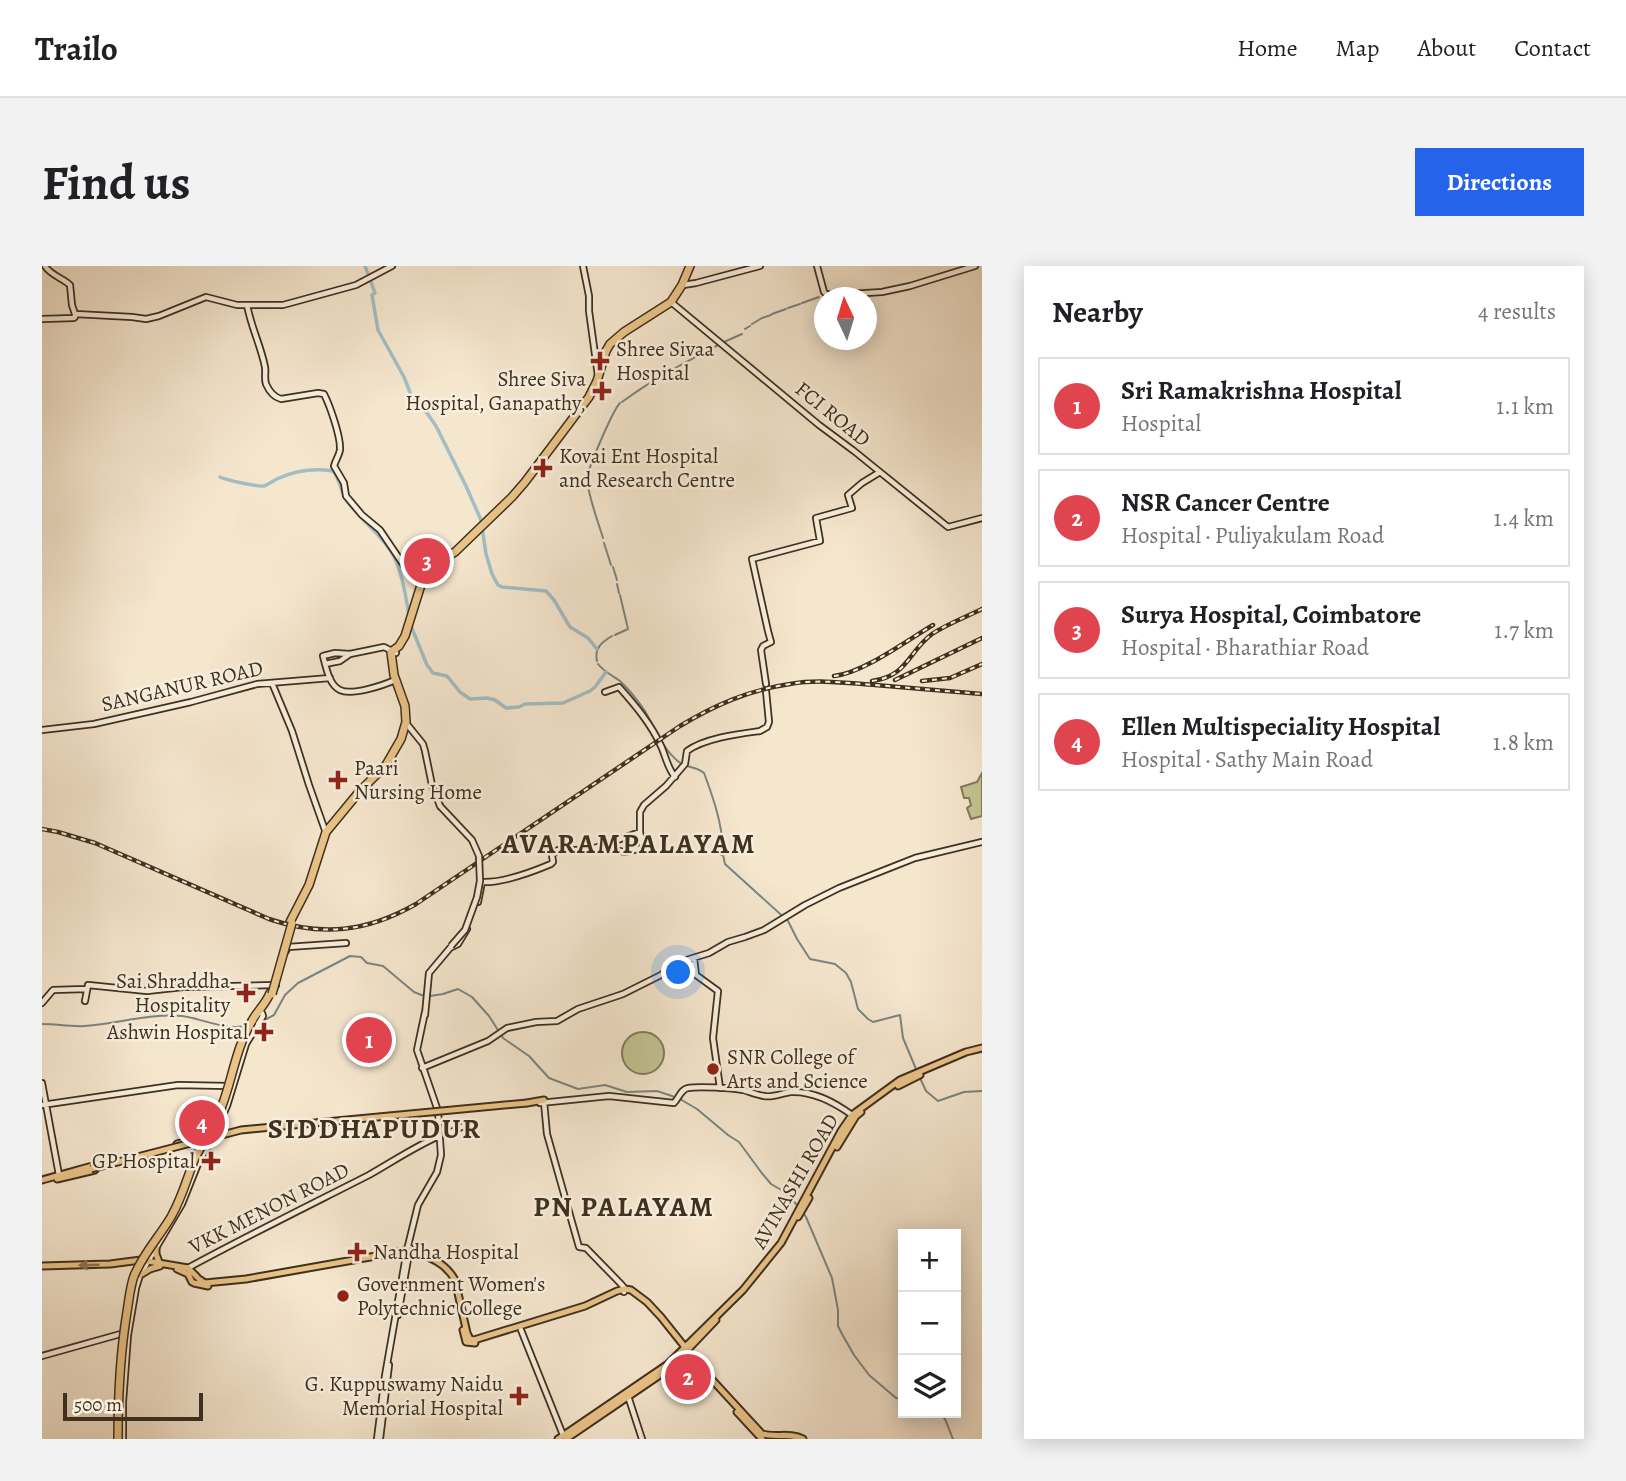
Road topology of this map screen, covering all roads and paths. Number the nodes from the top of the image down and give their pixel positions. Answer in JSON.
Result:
{"nodes":[{"id":1,"x":45,"y":266,"type":"edge"},
{"id":2,"x":393,"y":266,"type":"edge"},
{"id":3,"x":583,"y":266,"type":"edge"},
{"id":4,"x":692,"y":266,"type":"edge"},
{"id":5,"x":760,"y":266,"type":"edge"},
{"id":6,"x":817,"y":266,"type":"edge"},
{"id":7,"x":972,"y":267,"type":"edge"},
{"id":8,"x":683,"y":285,"type":"junction"},
{"id":9,"x":672,"y":302,"type":"junction"},
{"id":10,"x":247,"y":305,"type":"junction"},
{"id":11,"x":75,"y":313,"type":"junction"},
{"id":12,"x":42,"y":319,"type":"edge"},
{"id":13,"x":600,"y":377,"type":"junction"},
{"id":14,"x":880,"y":472,"type":"junction"},
{"id":15,"x":982,"y":518,"type":"edge"},
{"id":16,"x":429,"y":567,"type":"junction"},
{"id":17,"x":396,"y":650,"type":"junction"},
{"id":18,"x":350,"y":654,"type":"junction"},
{"id":19,"x":325,"y":664,"type":"junction"},
{"id":20,"x":393,"y":666,"type":"junction"},
{"id":21,"x":330,"y":678,"type":"junction"},
{"id":22,"x":395,"y":680,"type":"junction"},
{"id":23,"x":272,"y":683,"type":"junction"},
{"id":24,"x":605,"y":692,"type":"dead end"},
{"id":25,"x":406,"y":723,"type":"junction"},
{"id":26,"x":42,"y":730,"type":"edge"},
{"id":27,"x":675,"y":777,"type":"junction"},
{"id":28,"x":640,"y":832,"type":"junction"},
{"id":29,"x":326,"y":834,"type":"junction"},
{"id":30,"x":982,"y":842,"type":"edge"},
{"id":31,"x":601,"y":846,"type":"junction"},
{"id":32,"x":346,"y":943,"type":"dead end"},
{"id":33,"x":451,"y":947,"type":"junction"},
{"id":34,"x":694,"y":957,"type":"junction"},
{"id":35,"x":277,"y":985,"type":"junction"},
{"id":36,"x":86,"y":989,"type":"junction"},
{"id":37,"x":270,"y":996,"type":"junction"},
{"id":38,"x":85,"y":1001,"type":"dead end"},
{"id":39,"x":42,"y":1003,"type":"edge"},
{"id":40,"x":257,"y":1017,"type":"junction"},
{"id":41,"x":982,"y":1049,"type":"edge"},
{"id":42,"x":423,"y":1068,"type":"junction"},
{"id":43,"x":913,"y":1076,"type":"junction"},
{"id":44,"x":42,"y":1083,"type":"edge"},
{"id":45,"x":228,"y":1086,"type":"junction"},
{"id":46,"x":720,"y":1088,"type":"junction"},
{"id":47,"x":537,"y":1102,"type":"junction"},
{"id":48,"x":43,"y":1105,"type":"edge"},
{"id":49,"x":438,"y":1110,"type":"junction"},
{"id":50,"x":852,"y":1115,"type":"junction"},
{"id":51,"x":472,"y":1122,"type":"dead end"},
{"id":52,"x":215,"y":1133,"type":"junction"},
{"id":53,"x":449,"y":1133,"type":"dead end"},
{"id":54,"x":439,"y":1137,"type":"junction"},
{"id":55,"x":207,"y":1139,"type":"junction"},
{"id":56,"x":59,"y":1177,"type":"junction"},
{"id":57,"x":42,"y":1181,"type":"edge"},
{"id":58,"x":801,"y":1209,"type":"junction"},
{"id":59,"x":156,"y":1248,"type":"junction"},
{"id":60,"x":408,"y":1252,"type":"junction"},
{"id":61,"x":138,"y":1261,"type":"junction"},
{"id":62,"x":148,"y":1262,"type":"junction"},
{"id":63,"x":160,"y":1264,"type":"junction"},
{"id":64,"x":42,"y":1266,"type":"edge"},
{"id":65,"x":189,"y":1269,"type":"junction"},
{"id":66,"x":141,"y":1275,"type":"junction"},
{"id":67,"x":196,"y":1280,"type":"junction"},
{"id":68,"x":624,"y":1291,"type":"junction"},
{"id":69,"x":520,"y":1328,"type":"junction"},
{"id":70,"x":128,"y":1331,"type":"junction"},
{"id":71,"x":122,"y":1334,"type":"junction"},
{"id":72,"x":684,"y":1351,"type":"junction"},
{"id":73,"x":42,"y":1356,"type":"edge"},
{"id":74,"x":721,"y":1392,"type":"junction"},
{"id":75,"x":626,"y":1396,"type":"junction"},
{"id":76,"x":562,"y":1438,"type":"edge"},
{"id":77,"x":119,"y":1439,"type":"edge"},
{"id":78,"x":379,"y":1439,"type":"edge"},
{"id":79,"x":644,"y":1439,"type":"edge"},
{"id":80,"x":762,"y":1439,"type":"edge"},
{"id":81,"x":785,"y":1439,"type":"edge"},
{"id":82,"x":795,"y":1439,"type":"edge"},
{"id":83,"x":803,"y":1439,"type":"edge"}],
"edges":[{"from":1,"to":11,"type":"street"},
{"from":2,"to":10,"type":"street"},
{"from":3,"to":13,"type":"street"},
{"from":4,"to":8,"type":"highway"},
{"from":5,"to":8,"type":"street"},
{"from":6,"to":7,"type":"street"},
{"from":8,"to":9,"type":"highway"},
{"from":9,"to":13,"type":"highway"},
{"from":9,"to":14,"type":"street","name":"FCI ROAD"},
{"from":10,"to":11,"type":"street"},
{"from":10,"to":16,"type":"street"},
{"from":11,"to":12,"type":"street"},
{"from":13,"to":16,"type":"highway"},
{"from":14,"to":15,"type":"street","name":"FCI ROAD"},
{"from":14,"to":27,"type":"street"},
{"from":16,"to":17,"type":"highway"},
{"from":17,"to":18,"type":"street"},
{"from":17,"to":20,"type":"highway"},
{"from":18,"to":19,"type":"street"},
{"from":18,"to":19,"type":"street"},
{"from":19,"to":21,"type":"street"},
{"from":20,"to":22,"type":"highway"},
{"from":20,"to":25,"type":"highway"},
{"from":21,"to":22,"type":"street","name":"SANGANUR ROAD"},
{"from":21,"to":23,"type":"street","name":"SANGANUR ROAD"},
{"from":22,"to":25,"type":"highway"},
{"from":23,"to":26,"type":"street","name":"SANGANUR ROAD"},
{"from":23,"to":29,"type":"street"},
{"from":24,"to":27,"type":"street"},
{"from":25,"to":29,"type":"highway"},
{"from":25,"to":33,"type":"street","bridge":true},
{"from":27,"to":28,"type":"street"},
{"from":28,"to":31,"type":"street"},
{"from":28,"to":31,"type":"street"},
{"from":29,"to":37,"type":"highway","bridge":true},
{"from":30,"to":34,"type":"street"},
{"from":31,"to":33,"type":"street"},
{"from":32,"to":35,"type":"street"},
{"from":33,"to":42,"type":"street"},
{"from":34,"to":42,"type":"street"},
{"from":34,"to":46,"type":"street"},
{"from":35,"to":36,"type":"street"},
{"from":35,"to":37,"type":"street"},
{"from":36,"to":38,"type":"street"},
{"from":36,"to":39,"type":"street"},
{"from":37,"to":40,"type":"highway"},
{"from":40,"to":45,"type":"street"},
{"from":40,"to":52,"type":"street"},
{"from":40,"to":77,"type":"highway","bridge":true},
{"from":41,"to":43,"type":"main road","name":"AVINASHI ROAD"},
{"from":42,"to":49,"type":"street"},
{"from":42,"to":49,"type":"street"},
{"from":43,"to":50,"type":"main road","name":"AVINASHI ROAD"},
{"from":43,"to":58,"type":"main road","name":"AVINASHI ROAD"},
{"from":44,"to":48,"type":"street"},
{"from":45,"to":48,"type":"street"},
{"from":45,"to":55,"type":"street"},
{"from":46,"to":47,"type":"street"},
{"from":46,"to":50,"type":"street"},
{"from":47,"to":49,"type":"street"},
{"from":47,"to":56,"type":"main road","bridge":true},
{"from":47,"to":68,"type":"street"},
{"from":48,"to":56,"type":"street"},
{"from":49,"to":52,"type":"street"},
{"from":49,"to":54,"type":"street"},
{"from":49,"to":55,"type":"street"},
{"from":50,"to":58,"type":"main road","name":"AVINASHI ROAD"},
{"from":51,"to":53,"type":"street"},
{"from":52,"to":55,"type":"street"},
{"from":54,"to":60,"type":"street"},
{"from":54,"to":65,"type":"street","name":"VKK MENON ROAD"},
{"from":55,"to":56,"type":"main road"},
{"from":55,"to":59,"type":"street"},
{"from":55,"to":61,"type":"street"},
{"from":56,"to":57,"type":"main road"},
{"from":58,"to":72,"type":"main road","name":"AVINASHI ROAD"},
{"from":59,"to":62,"type":"street"},
{"from":59,"to":63,"type":"main road"},
{"from":60,"to":67,"type":"main road"},
{"from":60,"to":69,"type":"main road"},
{"from":60,"to":78,"type":"street"},
{"from":61,"to":62,"type":"main road"},
{"from":61,"to":64,"type":"main road","one_way":true},
{"from":61,"to":71,"type":"street"},
{"from":62,"to":63,"type":"main road"},
{"from":62,"to":66,"type":"street"},
{"from":63,"to":65,"type":"main road"},
{"from":63,"to":66,"type":"main road"},
{"from":63,"to":67,"type":"main road"},
{"from":65,"to":67,"type":"main road"},
{"from":66,"to":70,"type":"street"},
{"from":68,"to":69,"type":"main road"},
{"from":68,"to":72,"type":"main road"},
{"from":69,"to":76,"type":"street"},
{"from":70,"to":71,"type":"street"},
{"from":70,"to":77,"type":"street"},
{"from":71,"to":73,"type":"street"},
{"from":71,"to":77,"type":"street"},
{"from":72,"to":74,"type":"main road"},
{"from":72,"to":75,"type":"main road","name":"AVINASHI ROAD"},
{"from":74,"to":80,"type":"main road"},
{"from":74,"to":83,"type":"main road"},
{"from":75,"to":76,"type":"main road","name":"AVINASHI ROAD"},
{"from":75,"to":79,"type":"street"},
{"from":81,"to":82,"type":"main road"}]}
